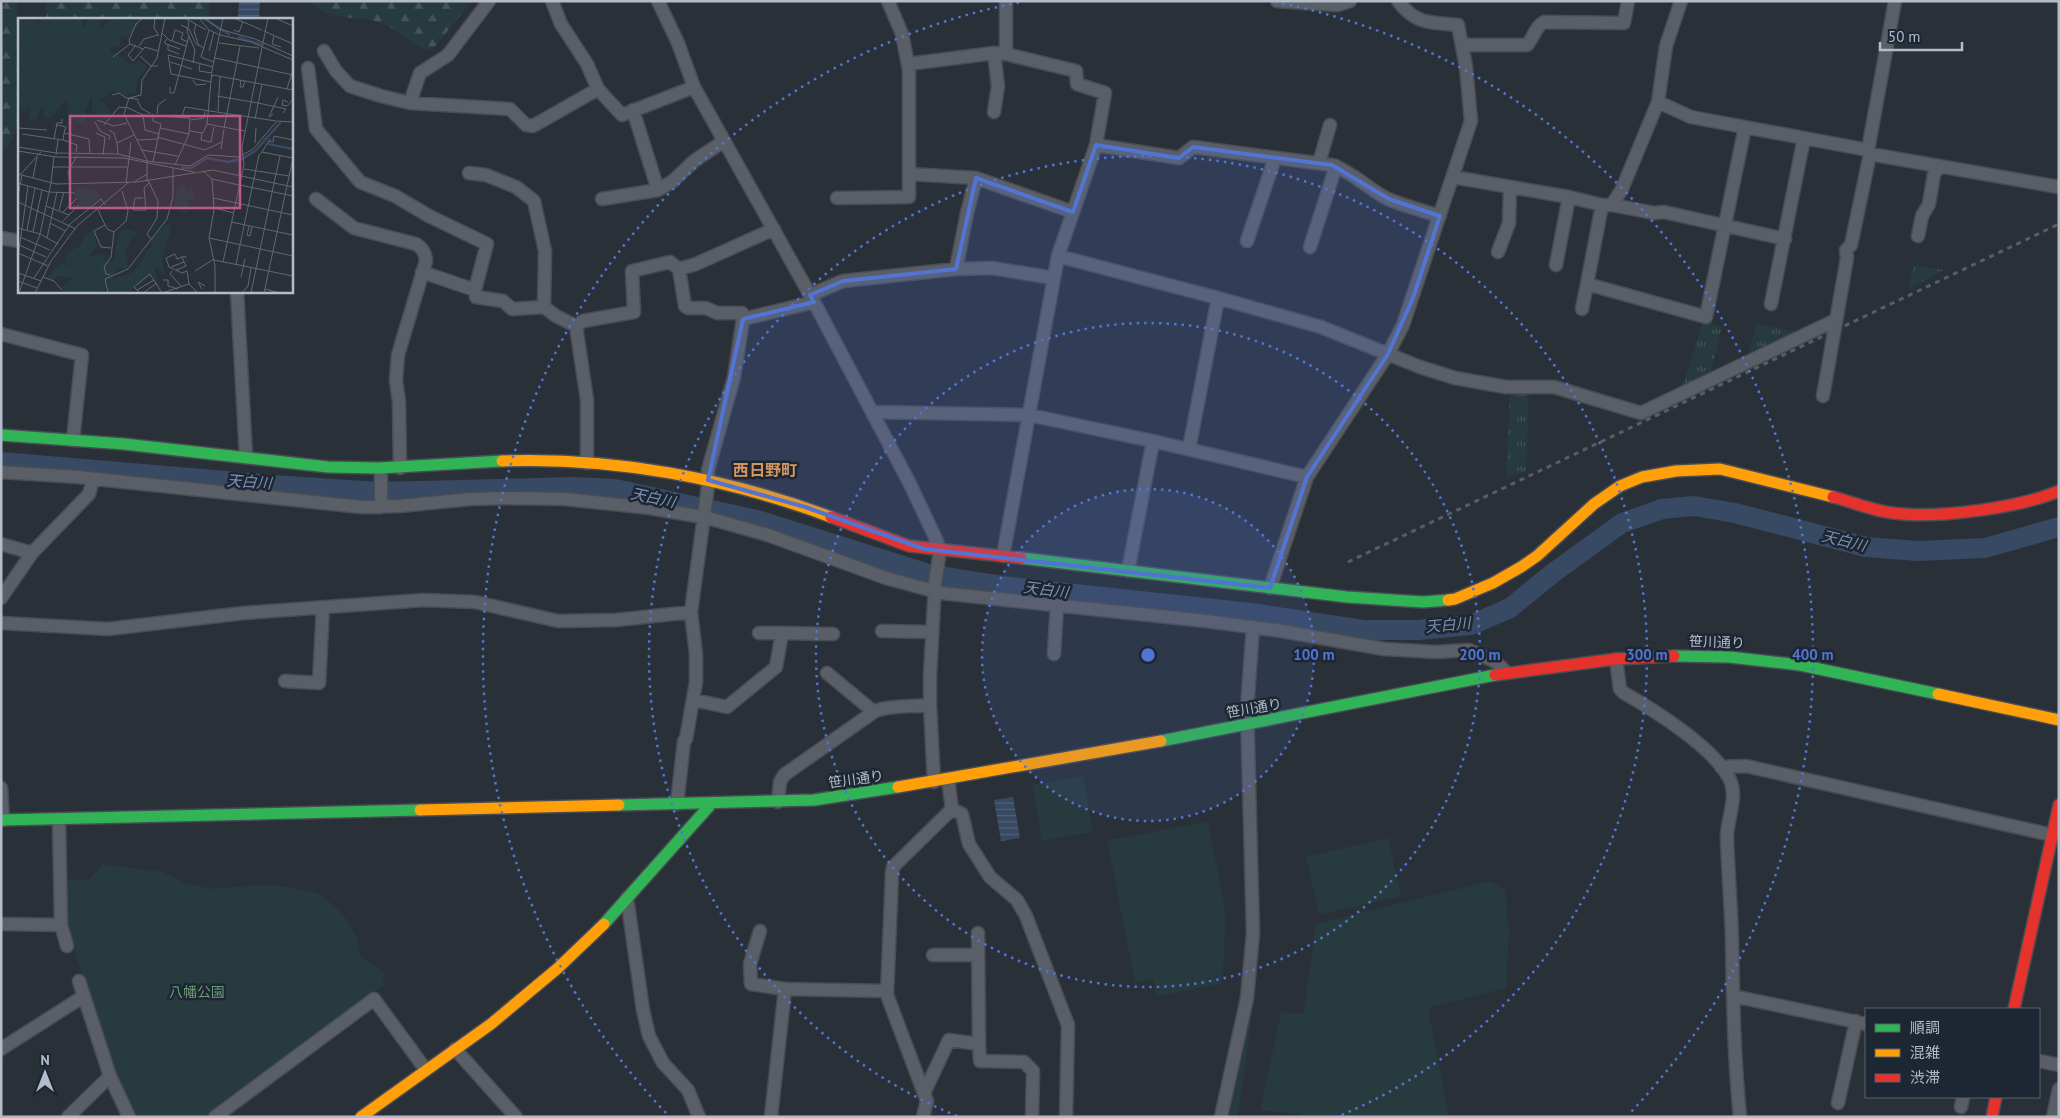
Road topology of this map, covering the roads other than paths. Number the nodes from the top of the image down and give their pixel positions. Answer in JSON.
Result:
{"nodes":[{"id":1,"x":489,"y":1,"type":"edge"},
{"id":2,"x":552,"y":1,"type":"edge"},
{"id":3,"x":658,"y":1,"type":"edge"},
{"id":4,"x":888,"y":1,"type":"edge"},
{"id":5,"x":1006,"y":1,"type":"edge"},
{"id":6,"x":1277,"y":1,"type":"edge"},
{"id":7,"x":1350,"y":1,"type":"edge"},
{"id":8,"x":1398,"y":1,"type":"edge"},
{"id":9,"x":1628,"y":1,"type":"edge"},
{"id":10,"x":1682,"y":1,"type":"edge"},
{"id":11,"x":1896,"y":1,"type":"edge"},
{"id":12,"x":1462,"y":45,"type":"junction"},
{"id":13,"x":324,"y":51,"type":"dead end"},
{"id":14,"x":1000,"y":53,"type":"junction"},
{"id":15,"x":908,"y":64,"type":"junction"},
{"id":16,"x":308,"y":68,"type":"dead end"},
{"id":17,"x":694,"y":87,"type":"junction"},
{"id":18,"x":598,"y":89,"type":"junction"},
{"id":19,"x":1658,"y":102,"type":"junction"},
{"id":20,"x":410,"y":103,"type":"junction"},
{"id":21,"x":633,"y":110,"type":"junction"},
{"id":22,"x":994,"y":112,"type":"dead end"},
{"id":23,"x":1330,"y":125,"type":"dead end"},
{"id":24,"x":1745,"y":127,"type":"junction"},
{"id":25,"x":1804,"y":138,"type":"junction"},
{"id":26,"x":724,"y":141,"type":"junction"},
{"id":27,"x":1096,"y":146,"type":"junction"},
{"id":28,"x":1869,"y":152,"type":"junction"},
{"id":29,"x":1274,"y":158,"type":"junction"},
{"id":30,"x":1319,"y":163,"type":"junction"},
{"id":31,"x":1336,"y":166,"type":"junction"},
{"id":32,"x":1938,"y":167,"type":"junction"},
{"id":33,"x":469,"y":173,"type":"dead end"},
{"id":34,"x":909,"y":174,"type":"junction"},
{"id":35,"x":1453,"y":177,"type":"junction"},
{"id":36,"x":976,"y":178,"type":"junction"},
{"id":37,"x":1510,"y":187,"type":"junction"},
{"id":38,"x":2059,"y":187,"type":"edge"},
{"id":39,"x":658,"y":190,"type":"junction"},
{"id":40,"x":1569,"y":197,"type":"junction"},
{"id":41,"x":837,"y":198,"type":"dead end"},
{"id":42,"x":602,"y":199,"type":"dead end"},
{"id":43,"x":316,"y":200,"type":"dead end"},
{"id":44,"x":1607,"y":205,"type":"junction"},
{"id":45,"x":1073,"y":212,"type":"junction"},
{"id":46,"x":1440,"y":216,"type":"junction"},
{"id":47,"x":1725,"y":226,"type":"junction"},
{"id":48,"x":774,"y":229,"type":"junction"},
{"id":49,"x":1918,"y":236,"type":"dead end"},
{"id":50,"x":1,"y":238,"type":"edge"},
{"id":51,"x":1785,"y":239,"type":"junction"},
{"id":52,"x":18,"y":241,"type":"edge"},
{"id":53,"x":1247,"y":241,"type":"dead end"},
{"id":54,"x":1310,"y":247,"type":"dead end"},
{"id":55,"x":1498,"y":252,"type":"dead end"},
{"id":56,"x":1058,"y":256,"type":"junction"},
{"id":57,"x":1556,"y":265,"type":"dead end"},
{"id":58,"x":678,"y":269,"type":"junction"},
{"id":59,"x":956,"y":269,"type":"junction"},
{"id":60,"x":422,"y":272,"type":"junction"},
{"id":61,"x":1054,"y":278,"type":"junction"},
{"id":62,"x":1587,"y":284,"type":"junction"},
{"id":63,"x":475,"y":290,"type":"junction"},
{"id":64,"x":237,"y":292,"type":"edge"},
{"id":65,"x":812,"y":298,"type":"junction"},
{"id":66,"x":1218,"y":298,"type":"junction"},
{"id":67,"x":1771,"y":304,"type":"dead end"},
{"id":68,"x":544,"y":307,"type":"junction"},
{"id":69,"x":1582,"y":309,"type":"dead end"},
{"id":70,"x":743,"y":319,"type":"junction"},
{"id":71,"x":1836,"y":320,"type":"junction"},
{"id":72,"x":576,"y":326,"type":"junction"},
{"id":73,"x":1,"y":334,"type":"edge"},
{"id":74,"x":1388,"y":354,"type":"junction"},
{"id":75,"x":1823,"y":396,"type":"dead end"},
{"id":76,"x":872,"y":412,"type":"junction"},
{"id":77,"x":1029,"y":415,"type":"junction"},
{"id":78,"x":1,"y":435,"type":"edge"},
{"id":79,"x":73,"y":440,"type":"junction"},
{"id":80,"x":1153,"y":441,"type":"junction"},
{"id":81,"x":1189,"y":449,"type":"junction"},
{"id":82,"x":246,"y":457,"type":"junction"},
{"id":83,"x":587,"y":463,"type":"junction"},
{"id":84,"x":400,"y":468,"type":"junction"},
{"id":85,"x":381,"y":471,"type":"junction"},
{"id":86,"x":1,"y":472,"type":"edge"},
{"id":87,"x":1307,"y":477,"type":"junction"},
{"id":88,"x":93,"y":479,"type":"junction"},
{"id":89,"x":708,"y":483,"type":"junction"},
{"id":90,"x":2059,"y":491,"type":"edge"},
{"id":91,"x":381,"y":506,"type":"junction"},
{"id":92,"x":703,"y":517,"type":"junction"},
{"id":93,"x":1,"y":544,"type":"edge"},
{"id":94,"x":940,"y":550,"type":"junction"},
{"id":95,"x":32,"y":553,"type":"junction"},
{"id":96,"x":1003,"y":556,"type":"junction"},
{"id":97,"x":1128,"y":571,"type":"junction"},
{"id":98,"x":935,"y":588,"type":"junction"},
{"id":99,"x":1270,"y":588,"type":"junction"},
{"id":100,"x":1,"y":598,"type":"edge"},
{"id":101,"x":1057,"y":605,"type":"junction"},
{"id":102,"x":323,"y":607,"type":"junction"},
{"id":103,"x":691,"y":612,"type":"junction"},
{"id":104,"x":1,"y":623,"type":"edge"},
{"id":105,"x":1253,"y":627,"type":"junction"},
{"id":106,"x":882,"y":631,"type":"dead end"},
{"id":107,"x":782,"y":632,"type":"junction"},
{"id":108,"x":932,"y":632,"type":"junction"},
{"id":109,"x":759,"y":634,"type":"dead end"},
{"id":110,"x":833,"y":634,"type":"dead end"},
{"id":111,"x":1054,"y":654,"type":"dead end"},
{"id":112,"x":1616,"y":659,"type":"junction"},
{"id":113,"x":827,"y":674,"type":"dead end"},
{"id":114,"x":1507,"y":674,"type":"junction"},
{"id":115,"x":285,"y":681,"type":"dead end"},
{"id":116,"x":694,"y":700,"type":"junction"},
{"id":117,"x":930,"y":705,"type":"junction"},
{"id":118,"x":874,"y":712,"type":"junction"},
{"id":119,"x":2059,"y":720,"type":"edge"},
{"id":120,"x":1248,"y":725,"type":"junction"},
{"id":121,"x":1721,"y":767,"type":"junction"},
{"id":122,"x":948,"y":779,"type":"junction"},
{"id":123,"x":934,"y":782,"type":"junction"},
{"id":124,"x":1,"y":788,"type":"edge"},
{"id":125,"x":778,"y":802,"type":"junction"},
{"id":126,"x":712,"y":803,"type":"junction"},
{"id":127,"x":678,"y":804,"type":"junction"},
{"id":128,"x":2059,"y":805,"type":"edge"},
{"id":129,"x":952,"y":809,"type":"junction"},
{"id":130,"x":59,"y":819,"type":"junction"},
{"id":131,"x":2,"y":820,"type":"edge"},
{"id":132,"x":2054,"y":833,"type":"edge"},
{"id":133,"x":627,"y":898,"type":"junction"},
{"id":134,"x":1,"y":924,"type":"edge"},
{"id":135,"x":60,"y":925,"type":"junction"},
{"id":136,"x":760,"y":931,"type":"dead end"},
{"id":137,"x":978,"y":933,"type":"dead end"},
{"id":138,"x":67,"y":946,"type":"dead end"},
{"id":139,"x":933,"y":955,"type":"dead end"},
{"id":140,"x":978,"y":955,"type":"junction"},
{"id":141,"x":79,"y":982,"type":"dead end"},
{"id":142,"x":785,"y":989,"type":"junction"},
{"id":143,"x":886,"y":991,"type":"junction"},
{"id":144,"x":84,"y":996,"type":"junction"},
{"id":145,"x":1733,"y":996,"type":"junction"},
{"id":146,"x":2014,"y":1008,"type":"edge"},
{"id":147,"x":1861,"y":1023,"type":"edge"},
{"id":148,"x":979,"y":1044,"type":"junction"},
{"id":149,"x":1,"y":1049,"type":"edge"},
{"id":150,"x":456,"y":1049,"type":"junction"},
{"id":151,"x":2040,"y":1061,"type":"edge"},
{"id":152,"x":2059,"y":1065,"type":"edge"},
{"id":153,"x":426,"y":1070,"type":"junction"},
{"id":154,"x":110,"y":1076,"type":"junction"},
{"id":155,"x":2059,"y":1089,"type":"edge"},
{"id":156,"x":924,"y":1093,"type":"junction"},
{"id":157,"x":1996,"y":1098,"type":"edge"},
{"id":158,"x":1838,"y":1103,"type":"dead end"},
{"id":159,"x":1742,"y":1116,"type":"edge"},
{"id":160,"x":68,"y":1117,"type":"edge"},
{"id":161,"x":129,"y":1117,"type":"edge"},
{"id":162,"x":215,"y":1117,"type":"edge"},
{"id":163,"x":361,"y":1117,"type":"edge"},
{"id":164,"x":516,"y":1117,"type":"edge"},
{"id":165,"x":699,"y":1117,"type":"edge"},
{"id":166,"x":771,"y":1117,"type":"edge"},
{"id":167,"x":923,"y":1117,"type":"edge"},
{"id":168,"x":1032,"y":1117,"type":"edge"},
{"id":169,"x":1066,"y":1117,"type":"edge"},
{"id":170,"x":1221,"y":1117,"type":"edge"},
{"id":171,"x":1992,"y":1117,"type":"edge"},
{"id":172,"x":2053,"y":1117,"type":"edge"}],
"edges":[{"from":1,"to":20,"type":"street"},
{"from":2,"to":18,"type":"street"},
{"from":3,"to":17,"type":"street"},
{"from":4,"to":15,"type":"street"},
{"from":5,"to":14,"type":"street"},
{"from":6,"to":7,"type":"street"},
{"from":8,"to":12,"type":"street"},
{"from":9,"to":12,"type":"street"},
{"from":10,"to":19,"type":"street"},
{"from":11,"to":28,"type":"street"},
{"from":12,"to":35,"type":"street"},
{"from":13,"to":20,"type":"street"},
{"from":14,"to":15,"type":"street"},
{"from":14,"to":22,"type":"street"},
{"from":14,"to":27,"type":"street"},
{"from":15,"to":34,"type":"street"},
{"from":16,"to":63,"type":"street"},
{"from":17,"to":21,"type":"street"},
{"from":17,"to":26,"type":"street"},
{"from":18,"to":20,"type":"street"},
{"from":18,"to":21,"type":"street"},
{"from":19,"to":24,"type":"street"},
{"from":19,"to":44,"type":"street"},
{"from":21,"to":39,"type":"street"},
{"from":23,"to":30,"type":"street"},
{"from":24,"to":25,"type":"street"},
{"from":24,"to":47,"type":"street"},
{"from":25,"to":28,"type":"street"},
{"from":25,"to":51,"type":"street"},
{"from":26,"to":39,"type":"street"},
{"from":26,"to":48,"type":"street"},
{"from":27,"to":29,"type":"street"},
{"from":27,"to":45,"type":"street"},
{"from":28,"to":32,"type":"street"},
{"from":28,"to":71,"type":"street"},
{"from":29,"to":30,"type":"street"},
{"from":29,"to":53,"type":"street"},
{"from":30,"to":31,"type":"street"},
{"from":31,"to":46,"type":"street"},
{"from":31,"to":54,"type":"street"},
{"from":32,"to":38,"type":"street"},
{"from":32,"to":49,"type":"street"},
{"from":33,"to":68,"type":"street"},
{"from":34,"to":36,"type":"street"},
{"from":34,"to":41,"type":"street"},
{"from":35,"to":37,"type":"street"},
{"from":35,"to":46,"type":"street"},
{"from":36,"to":45,"type":"street"},
{"from":36,"to":59,"type":"street"},
{"from":37,"to":40,"type":"street"},
{"from":37,"to":55,"type":"street"},
{"from":39,"to":42,"type":"street"},
{"from":40,"to":44,"type":"street"},
{"from":40,"to":57,"type":"street"},
{"from":43,"to":60,"type":"street"},
{"from":44,"to":47,"type":"street"},
{"from":44,"to":62,"type":"street"},
{"from":45,"to":56,"type":"street"},
{"from":46,"to":74,"type":"street"},
{"from":47,"to":51,"type":"street"},
{"from":47,"to":62,"type":"street"},
{"from":48,"to":58,"type":"street"},
{"from":48,"to":65,"type":"street"},
{"from":50,"to":52,"type":"street"},
{"from":51,"to":67,"type":"street"},
{"from":56,"to":61,"type":"street"},
{"from":56,"to":66,"type":"street"},
{"from":58,"to":70,"type":"street"},
{"from":58,"to":72,"type":"street"},
{"from":59,"to":61,"type":"street"},
{"from":59,"to":65,"type":"street"},
{"from":60,"to":63,"type":"street"},
{"from":60,"to":84,"type":"street"},
{"from":61,"to":77,"type":"street"},
{"from":62,"to":69,"type":"street"},
{"from":63,"to":68,"type":"street"},
{"from":64,"to":82,"type":"street"},
{"from":65,"to":70,"type":"street"},
{"from":65,"to":76,"type":"street"},
{"from":66,"to":74,"type":"street"},
{"from":66,"to":81,"type":"street"},
{"from":68,"to":72,"type":"street"},
{"from":70,"to":89,"type":"street"},
{"from":71,"to":74,"type":"street"},
{"from":71,"to":75,"type":"street"},
{"from":72,"to":83,"type":"street"},
{"from":73,"to":79,"type":"street"},
{"from":74,"to":87,"type":"street"},
{"from":76,"to":77,"type":"street"},
{"from":76,"to":94,"type":"street"},
{"from":77,"to":80,"type":"street"},
{"from":77,"to":96,"type":"street"},
{"from":78,"to":79,"type":"street"},
{"from":79,"to":82,"type":"street"},
{"from":80,"to":81,"type":"street"},
{"from":80,"to":97,"type":"street"},
{"from":81,"to":87,"type":"street"},
{"from":82,"to":85,"type":"street"},
{"from":83,"to":84,"type":"street"},
{"from":83,"to":89,"type":"street"},
{"from":84,"to":85,"type":"street"},
{"from":85,"to":91,"type":"street"},
{"from":86,"to":88,"type":"street"},
{"from":87,"to":99,"type":"street"},
{"from":88,"to":91,"type":"street"},
{"from":88,"to":95,"type":"street"},
{"from":89,"to":92,"type":"street"},
{"from":89,"to":94,"type":"street"},
{"from":90,"to":99,"type":"street"},
{"from":91,"to":92,"type":"street"},
{"from":92,"to":98,"type":"street"},
{"from":92,"to":103,"type":"street"},
{"from":93,"to":95,"type":"street"},
{"from":94,"to":96,"type":"street"},
{"from":94,"to":98,"type":"street"},
{"from":95,"to":100,"type":"street"},
{"from":96,"to":97,"type":"street"},
{"from":97,"to":99,"type":"street"},
{"from":98,"to":101,"type":"street"},
{"from":98,"to":108,"type":"street"},
{"from":101,"to":105,"type":"street"},
{"from":101,"to":111,"type":"street"},
{"from":102,"to":103,"type":"street"},
{"from":102,"to":104,"type":"street"},
{"from":102,"to":115,"type":"street"},
{"from":103,"to":116,"type":"street"},
{"from":105,"to":114,"type":"street"},
{"from":105,"to":120,"type":"street"},
{"from":106,"to":108,"type":"street"},
{"from":107,"to":109,"type":"street"},
{"from":107,"to":110,"type":"street"},
{"from":107,"to":116,"type":"street"},
{"from":108,"to":117,"type":"street"},
{"from":112,"to":114,"type":"street","name":"笹川通り"},
{"from":112,"to":119,"type":"street","name":"笹川通り"},
{"from":112,"to":121,"type":"street"},
{"from":113,"to":118,"type":"street"},
{"from":114,"to":120,"type":"street","name":"笹川通り"},
{"from":116,"to":127,"type":"street"},
{"from":117,"to":118,"type":"street"},
{"from":117,"to":123,"type":"street"},
{"from":118,"to":125,"type":"street"},
{"from":120,"to":122,"type":"street","name":"笹川通り"},
{"from":120,"to":170,"type":"street"},
{"from":121,"to":132,"type":"street"},
{"from":121,"to":145,"type":"street"},
{"from":122,"to":123,"type":"street","name":"笹川通り"},
{"from":122,"to":129,"type":"street"},
{"from":123,"to":125,"type":"street","name":"笹川通り"},
{"from":124,"to":131,"type":"street"},
{"from":125,"to":126,"type":"street","name":"笹川通り"},
{"from":126,"to":127,"type":"street","name":"笹川通り"},
{"from":126,"to":133,"type":"street"},
{"from":127,"to":130,"type":"street","name":"笹川通り"},
{"from":128,"to":132,"type":"street"},
{"from":129,"to":143,"type":"street"},
{"from":129,"to":169,"type":"street"},
{"from":130,"to":131,"type":"street","name":"笹川通り"},
{"from":130,"to":135,"type":"street"},
{"from":132,"to":146,"type":"street"},
{"from":133,"to":150,"type":"street"},
{"from":133,"to":165,"type":"street"},
{"from":134,"to":135,"type":"street"},
{"from":135,"to":138,"type":"street"},
{"from":136,"to":142,"type":"street"},
{"from":137,"to":140,"type":"street"},
{"from":139,"to":140,"type":"street"},
{"from":140,"to":148,"type":"street"},
{"from":141,"to":144,"type":"street"},
{"from":142,"to":143,"type":"street"},
{"from":142,"to":166,"type":"street"},
{"from":143,"to":156,"type":"street"},
{"from":144,"to":149,"type":"street"},
{"from":144,"to":154,"type":"street"},
{"from":145,"to":147,"type":"street"},
{"from":145,"to":159,"type":"street"},
{"from":147,"to":158,"type":"street"},
{"from":148,"to":156,"type":"street"},
{"from":148,"to":168,"type":"street"},
{"from":150,"to":153,"type":"street"},
{"from":150,"to":164,"type":"street"},
{"from":151,"to":152,"type":"street"},
{"from":153,"to":162,"type":"street"},
{"from":153,"to":163,"type":"street"},
{"from":154,"to":160,"type":"street"},
{"from":154,"to":161,"type":"street"},
{"from":155,"to":172,"type":"street"},
{"from":156,"to":167,"type":"street"},
{"from":157,"to":171,"type":"street"}]}
